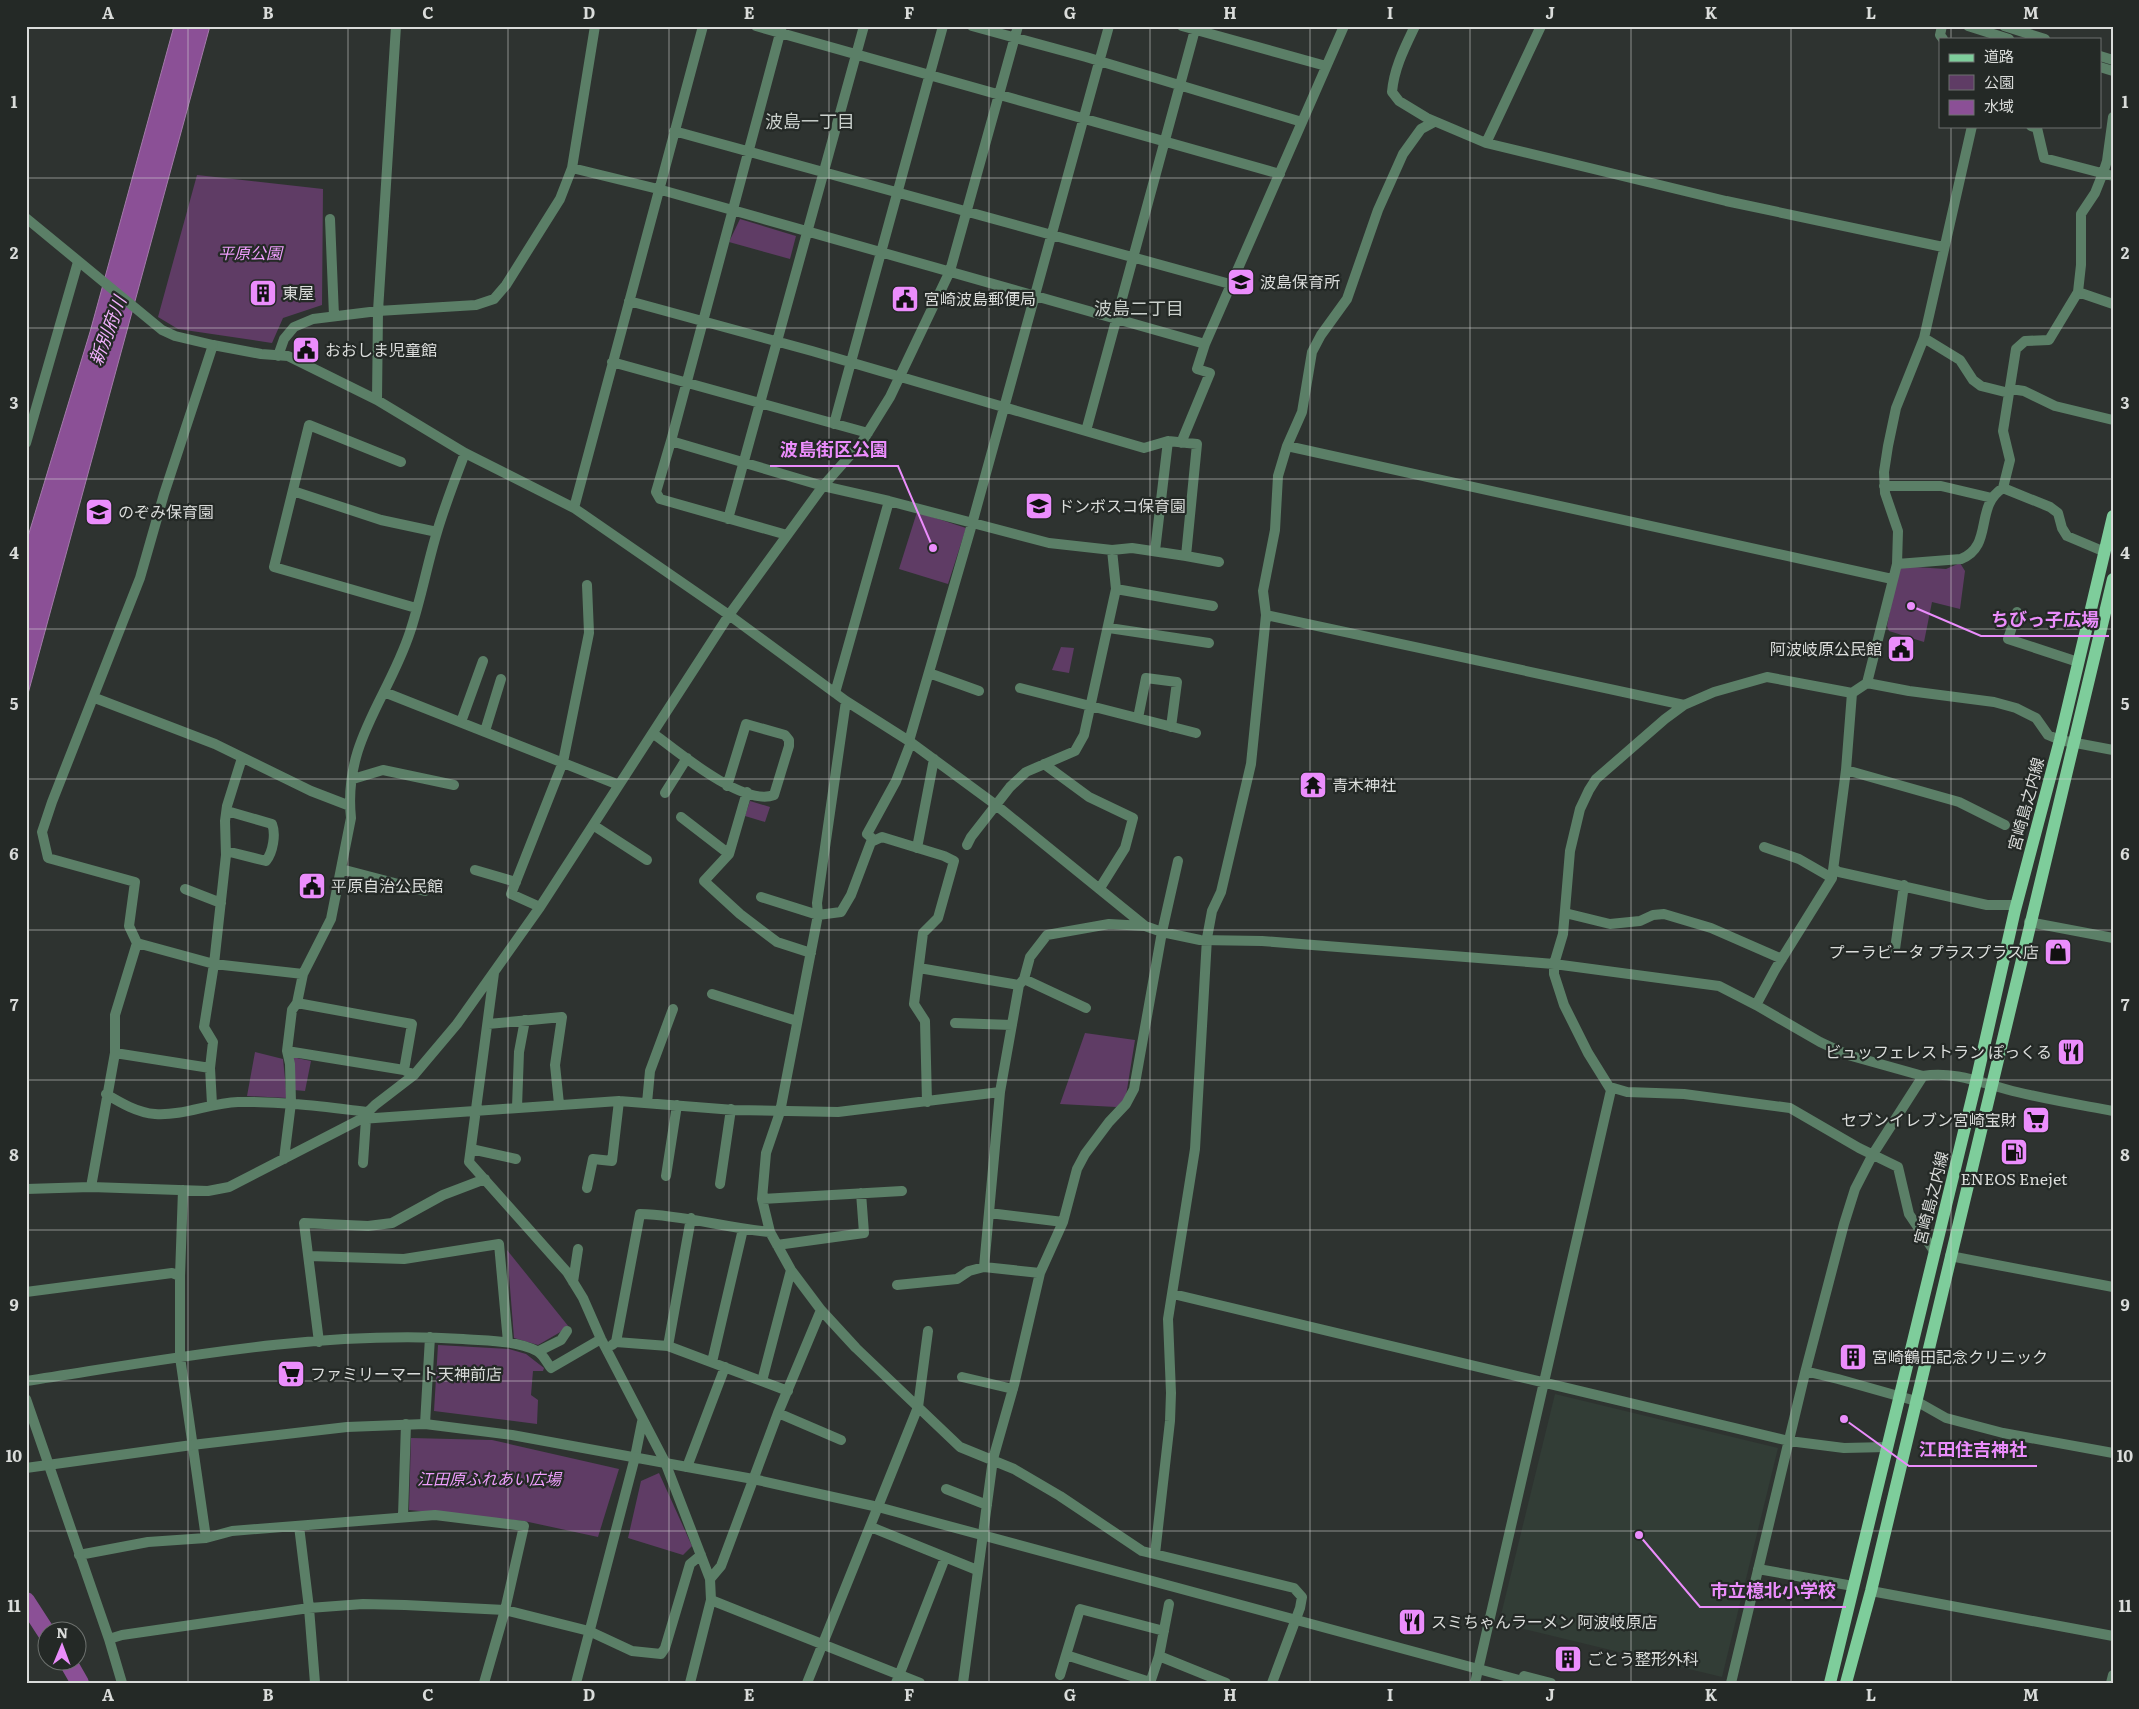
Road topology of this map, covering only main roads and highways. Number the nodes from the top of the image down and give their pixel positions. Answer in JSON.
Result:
{"nodes":[{"id":1,"x":2113,"y":516,"type":"edge"},
{"id":2,"x":2113,"y":578,"type":"edge"},
{"id":3,"x":1830,"y":1683,"type":"edge"},
{"id":4,"x":1846,"y":1683,"type":"edge"}],
"edges":[{"from":1,"to":3,"type":"main road","name":"宮崎島之内線"},
{"from":2,"to":4,"type":"main road","name":"宮崎島之内線"}]}
